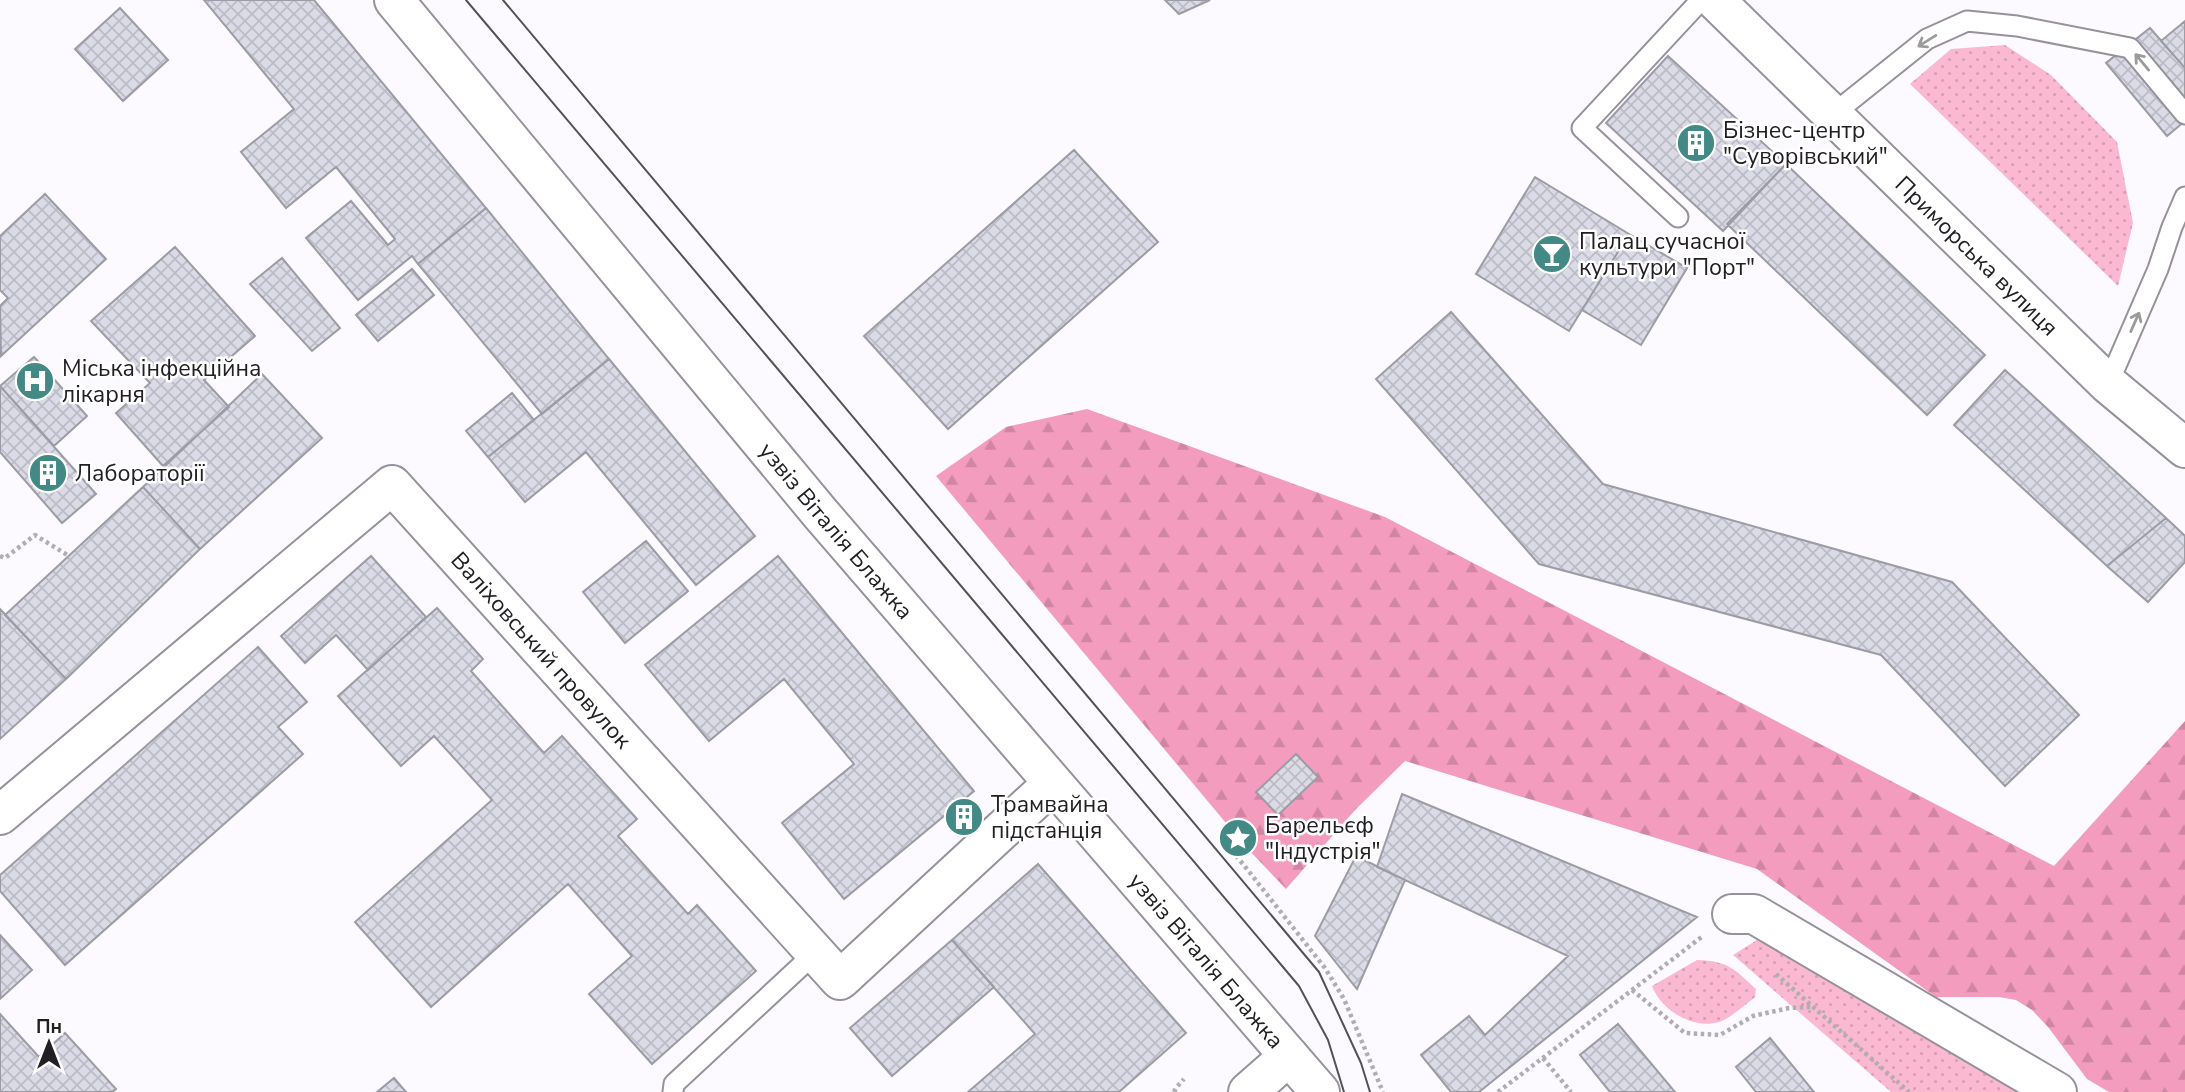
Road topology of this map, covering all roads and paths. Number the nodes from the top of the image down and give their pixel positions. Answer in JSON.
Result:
{"nodes":[{"id":1,"x":394,"y":0,"type":"edge"},
{"id":2,"x":1701,"y":0,"type":"edge"},
{"id":3,"x":1715,"y":0,"type":"edge"},
{"id":4,"x":2185,"y":114,"type":"edge"},
{"id":5,"x":1832,"y":115,"type":"junction"},
{"id":6,"x":2185,"y":197,"type":"edge"},
{"id":7,"x":1678,"y":217,"type":"dead end"},
{"id":8,"x":2108,"y":384,"type":"junction"},
{"id":9,"x":2185,"y":447,"type":"edge"},
{"id":10,"x":0,"y":556,"type":"edge"},
{"id":11,"x":69,"y":556,"type":"dead end"},
{"id":12,"x":1052,"y":784,"type":"junction"},
{"id":13,"x":0,"y":815,"type":"edge"},
{"id":14,"x":1240,"y":840,"type":"dead end"},
{"id":15,"x":1732,"y":914,"type":"joint"},
{"id":16,"x":815,"y":953,"type":"junction"},
{"id":17,"x":1772,"y":970,"type":"dead end"},
{"id":18,"x":1632,"y":990,"type":"junction"},
{"id":19,"x":1813,"y":1007,"type":"junction"},
{"id":20,"x":1289,"y":1056,"type":"junction"},
{"id":21,"x":1543,"y":1058,"type":"junction"},
{"id":22,"x":1184,"y":1079,"type":"dead end"},
{"id":23,"x":673,"y":1092,"type":"edge"},
{"id":24,"x":1174,"y":1092,"type":"edge"},
{"id":25,"x":1248,"y":1092,"type":"edge"},
{"id":26,"x":1320,"y":1092,"type":"edge"},
{"id":27,"x":1383,"y":1092,"type":"edge"},
{"id":28,"x":1498,"y":1092,"type":"edge"},
{"id":29,"x":1571,"y":1092,"type":"edge"},
{"id":30,"x":1909,"y":1092,"type":"edge"},
{"id":31,"x":2057,"y":1092,"type":"edge"}],
"edges":[{"from":1,"to":12,"type":"main road","name":"узвіз Віталія Блажка"},
{"from":2,"to":7,"type":"lane"},
{"from":3,"to":5,"type":"main road","name":"Приморська вулиця"},
{"from":4,"to":5,"type":"lane","one_way":true},
{"from":5,"to":8,"type":"main road","name":"Приморська вулиця"},
{"from":8,"to":6,"type":"lane","one_way":true},
{"from":8,"to":9,"type":"main road","name":"Приморська вулиця"},
{"from":10,"to":11,"type":"path"},
{"from":12,"to":16,"type":"main road","name":"Валіховський провулок"},
{"from":12,"to":20,"type":"main road","name":"узвіз Віталія Блажка"},
{"from":13,"to":16,"type":"main road","name":"Валіховський провулок"},
{"from":14,"to":27,"type":"path"},
{"from":15,"to":18,"type":"path"},
{"from":15,"to":31,"type":"main road"},
{"from":16,"to":23,"type":"lane"},
{"from":17,"to":19,"type":"path"},
{"from":18,"to":19,"type":"path"},
{"from":18,"to":21,"type":"path"},
{"from":19,"to":30,"type":"path"},
{"from":20,"to":25,"type":"main road"},
{"from":20,"to":26,"type":"main road","name":"узвіз Віталія Блажка"},
{"from":21,"to":28,"type":"path"},
{"from":21,"to":29,"type":"path"},
{"from":22,"to":24,"type":"path"}]}
